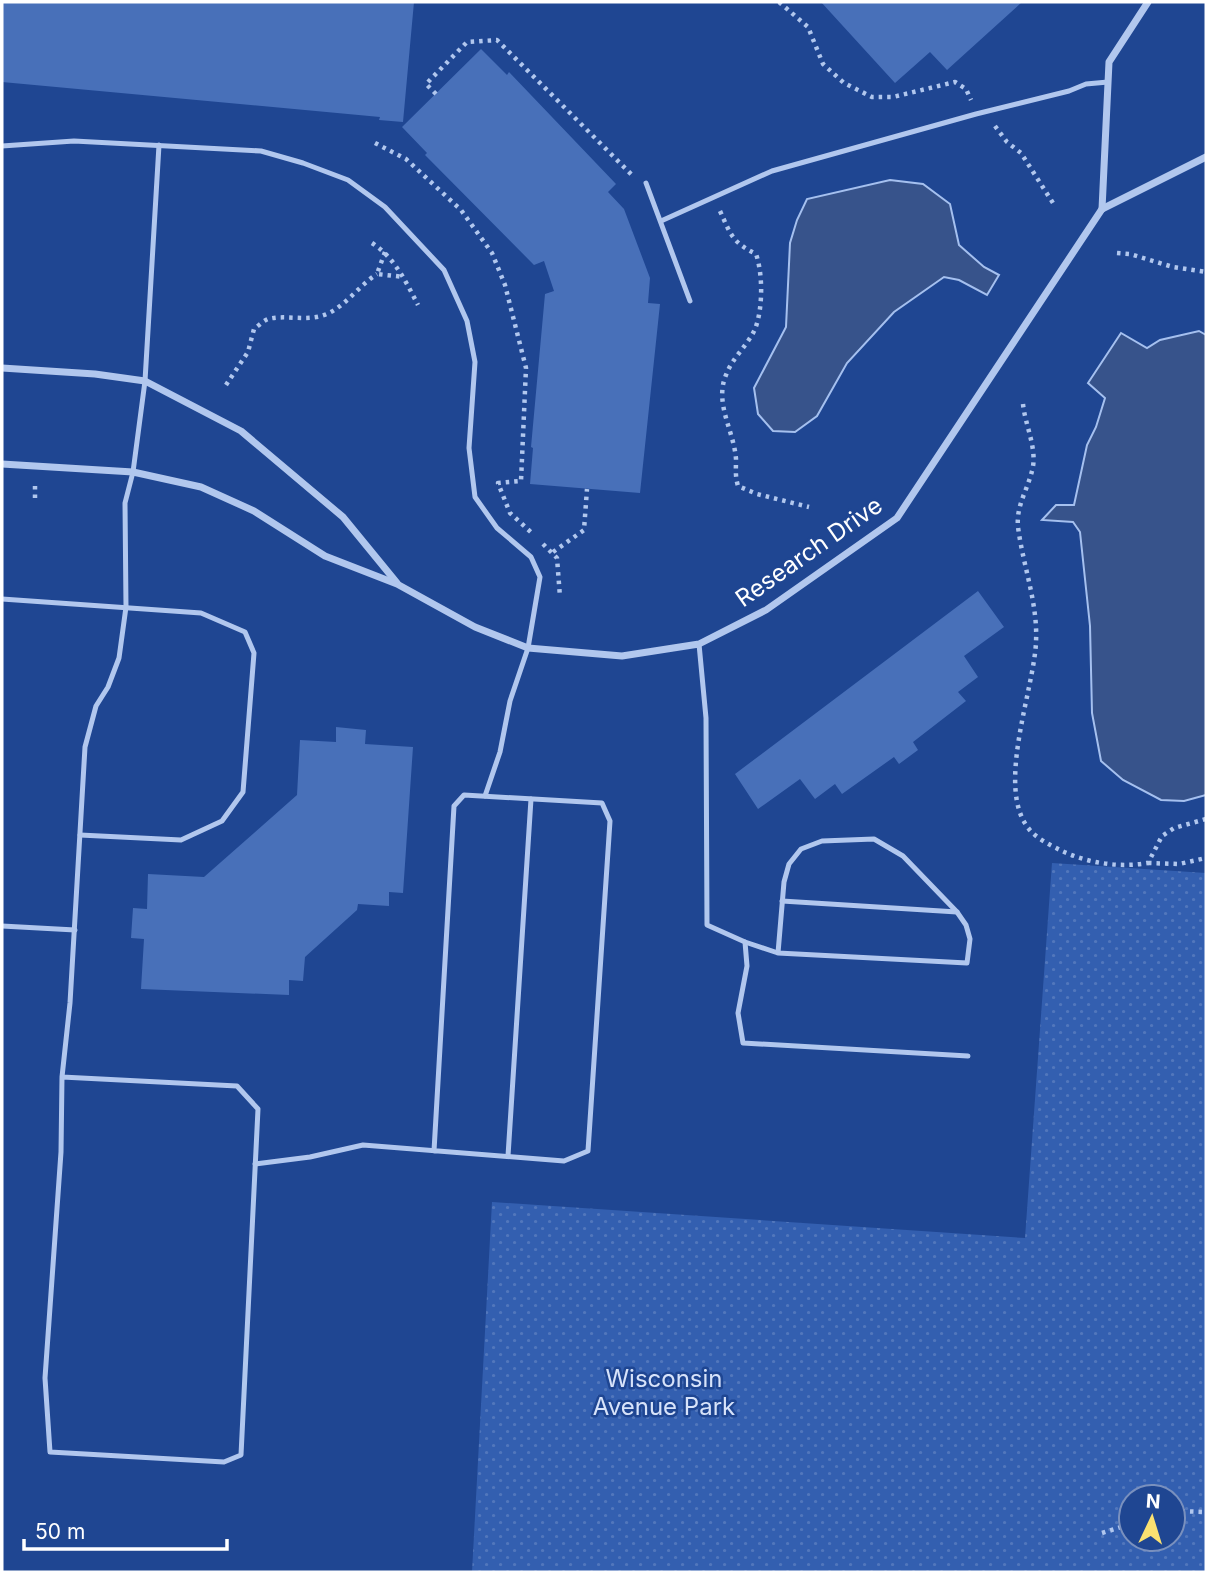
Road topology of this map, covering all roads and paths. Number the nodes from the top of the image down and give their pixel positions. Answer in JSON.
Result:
{"nodes":[{"id":1,"x":779,"y":2,"type":"edge"},
{"id":2,"x":1148,"y":2,"type":"edge"},
{"id":3,"x":1108,"y":82,"type":"junction"},
{"id":4,"x":436,"y":94,"type":"dead end"},
{"id":5,"x":976,"y":114,"type":"junction"},
{"id":6,"x":374,"y":143,"type":"dead end"},
{"id":7,"x":159,"y":145,"type":"junction"},
{"id":8,"x":2,"y":146,"type":"edge"},
{"id":9,"x":1206,"y":158,"type":"edge"},
{"id":10,"x":646,"y":183,"type":"joint"},
{"id":11,"x":715,"y":199,"type":"junction"},
{"id":12,"x":1053,"y":203,"type":"dead end"},
{"id":13,"x":1102,"y":209,"type":"junction"},
{"id":14,"x":660,"y":222,"type":"junction"},
{"id":15,"x":372,"y":243,"type":"dead end"},
{"id":16,"x":385,"y":251,"type":"junction"},
{"id":17,"x":1117,"y":253,"type":"dead end"},
{"id":18,"x":1206,"y":272,"type":"edge"},
{"id":19,"x":377,"y":274,"type":"junction"},
{"id":20,"x":404,"y":277,"type":"junction"},
{"id":21,"x":690,"y":301,"type":"dead end"},
{"id":22,"x":418,"y":305,"type":"dead end"},
{"id":23,"x":2,"y":368,"type":"edge"},
{"id":24,"x":145,"y":381,"type":"junction"},
{"id":25,"x":226,"y":384,"type":"dead end"},
{"id":26,"x":1023,"y":404,"type":"dead end"},
{"id":27,"x":2,"y":464,"type":"edge"},
{"id":28,"x":133,"y":472,"type":"junction"},
{"id":29,"x":35,"y":482,"type":"dead end"},
{"id":30,"x":587,"y":489,"type":"dead end"},
{"id":31,"x":35,"y":498,"type":"dead end"},
{"id":32,"x":809,"y":507,"type":"dead end"},
{"id":33,"x":553,"y":553,"type":"junction"},
{"id":34,"x":397,"y":584,"type":"junction"},
{"id":35,"x":559,"y":597,"type":"dead end"},
{"id":36,"x":2,"y":599,"type":"edge"},
{"id":37,"x":126,"y":607,"type":"junction"},
{"id":38,"x":699,"y":644,"type":"junction"},
{"id":39,"x":528,"y":648,"type":"junction"},
{"id":40,"x":485,"y":796,"type":"junction"},
{"id":41,"x":531,"y":799,"type":"junction"},
{"id":42,"x":1206,"y":819,"type":"edge"},
{"id":43,"x":80,"y":835,"type":"junction"},
{"id":44,"x":1206,"y":858,"type":"edge"},
{"id":45,"x":1147,"y":863,"type":"junction"},
{"id":46,"x":782,"y":901,"type":"junction"},
{"id":47,"x":957,"y":912,"type":"junction"},
{"id":48,"x":2,"y":926,"type":"edge"},
{"id":49,"x":75,"y":930,"type":"junction"},
{"id":50,"x":745,"y":942,"type":"junction"},
{"id":51,"x":778,"y":953,"type":"junction"},
{"id":52,"x":968,"y":1056,"type":"dead end"},
{"id":53,"x":62,"y":1077,"type":"junction"},
{"id":54,"x":434,"y":1151,"type":"junction"},
{"id":55,"x":508,"y":1156,"type":"junction"},
{"id":56,"x":255,"y":1164,"type":"junction"},
{"id":57,"x":1187,"y":1511,"type":"edge"},
{"id":58,"x":1206,"y":1512,"type":"edge"},
{"id":59,"x":1117,"y":1529,"type":"edge"},
{"id":60,"x":1102,"y":1534,"type":"dead end"}],
"edges":[{"from":1,"to":5,"type":"path"},
{"from":2,"to":3,"type":"street"},
{"from":3,"to":5,"type":"lane"},
{"from":3,"to":13,"type":"street"},
{"from":4,"to":10,"type":"path"},
{"from":5,"to":11,"type":"lane"},
{"from":5,"to":12,"type":"path"},
{"from":6,"to":33,"type":"path"},
{"from":7,"to":8,"type":"lane"},
{"from":7,"to":24,"type":"lane"},
{"from":7,"to":39,"type":"lane"},
{"from":9,"to":13,"type":"street"},
{"from":10,"to":14,"type":"lane"},
{"from":11,"to":14,"type":"lane"},
{"from":11,"to":32,"type":"path"},
{"from":13,"to":38,"type":"street","name":"Research Drive"},
{"from":14,"to":21,"type":"lane"},
{"from":15,"to":16,"type":"path"},
{"from":16,"to":19,"type":"path"},
{"from":16,"to":20,"type":"path"},
{"from":17,"to":18,"type":"path"},
{"from":19,"to":20,"type":"path"},
{"from":19,"to":25,"type":"path"},
{"from":20,"to":22,"type":"path"},
{"from":23,"to":24,"type":"street","name":"Research Drive"},
{"from":24,"to":28,"type":"lane"},
{"from":24,"to":34,"type":"street","name":"Research Drive"},
{"from":26,"to":45,"type":"path"},
{"from":27,"to":28,"type":"street","name":"Research Drive"},
{"from":28,"to":34,"type":"street","name":"Research Drive"},
{"from":28,"to":37,"type":"lane"},
{"from":29,"to":31,"type":"path"},
{"from":30,"to":33,"type":"path"},
{"from":33,"to":35,"type":"path"},
{"from":34,"to":39,"type":"street","name":"Research Drive"},
{"from":36,"to":37,"type":"lane"},
{"from":37,"to":43,"type":"lane"},
{"from":37,"to":43,"type":"lane"},
{"from":38,"to":39,"type":"street","name":"Research Drive"},
{"from":38,"to":50,"type":"lane"},
{"from":39,"to":40,"type":"lane"},
{"from":40,"to":41,"type":"lane"},
{"from":40,"to":54,"type":"lane"},
{"from":41,"to":55,"type":"lane"},
{"from":41,"to":55,"type":"lane"},
{"from":42,"to":45,"type":"path"},
{"from":43,"to":49,"type":"lane"},
{"from":44,"to":45,"type":"path"},
{"from":46,"to":47,"type":"lane"},
{"from":46,"to":47,"type":"lane"},
{"from":46,"to":51,"type":"lane"},
{"from":47,"to":51,"type":"lane"},
{"from":48,"to":49,"type":"lane"},
{"from":49,"to":53,"type":"lane"},
{"from":50,"to":51,"type":"lane"},
{"from":50,"to":52,"type":"lane"},
{"from":53,"to":56,"type":"lane"},
{"from":53,"to":56,"type":"lane"},
{"from":54,"to":55,"type":"lane"},
{"from":54,"to":56,"type":"lane"},
{"from":57,"to":58,"type":"path"},
{"from":59,"to":60,"type":"path"}]}
